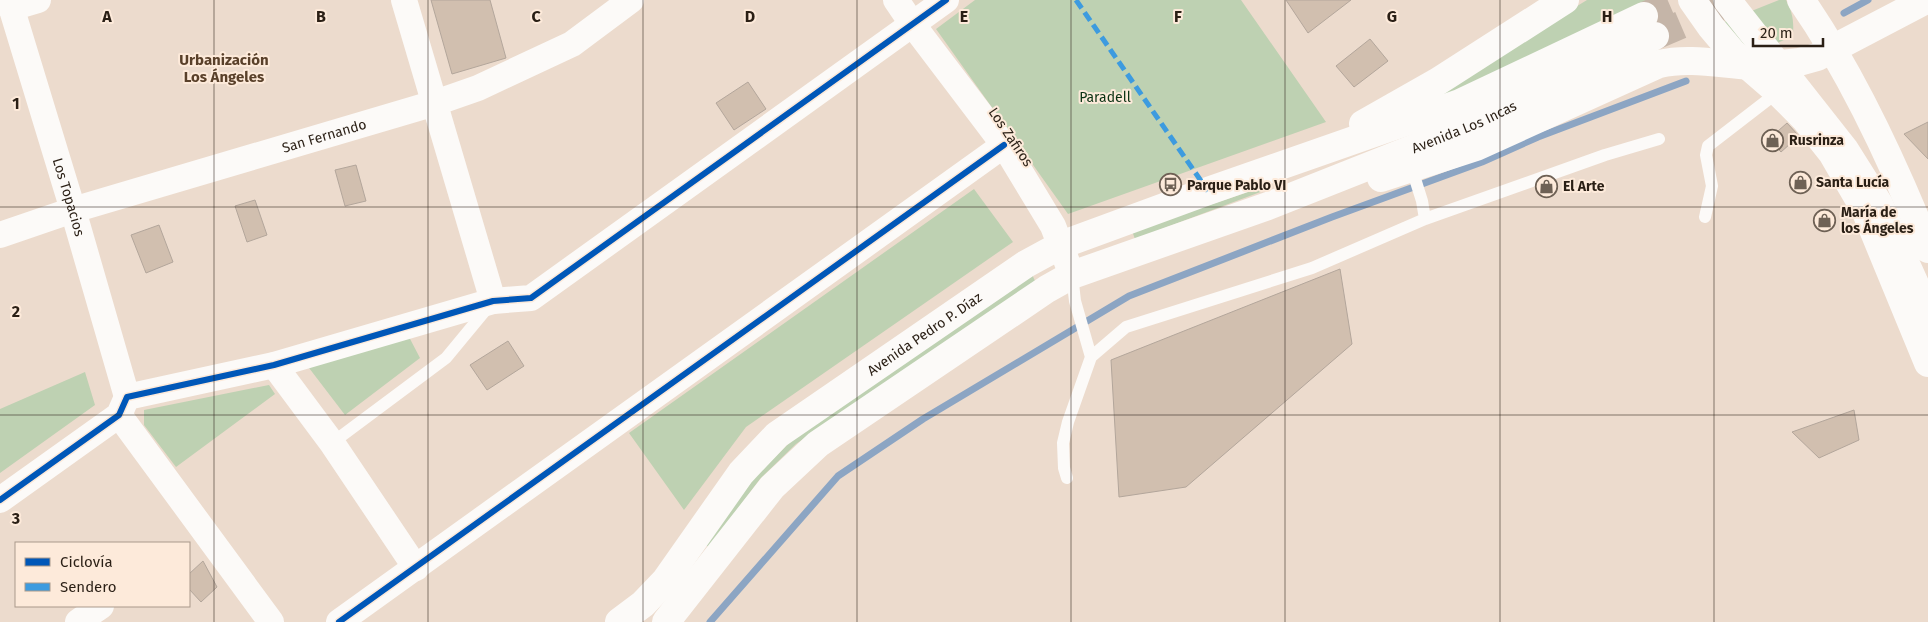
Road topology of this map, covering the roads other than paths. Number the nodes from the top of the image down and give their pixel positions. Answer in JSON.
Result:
{"nodes":[{"id":1,"x":38,"y":0,"type":"edge"},
{"id":2,"x":404,"y":0,"type":"edge"},
{"id":3,"x":631,"y":0,"type":"edge"},
{"id":4,"x":896,"y":0,"type":"edge"},
{"id":5,"x":946,"y":0,"type":"edge"},
{"id":6,"x":1692,"y":0,"type":"edge"},
{"id":7,"x":1727,"y":0,"type":"edge"},
{"id":8,"x":1743,"y":0,"type":"edge"},
{"id":9,"x":1926,"y":0,"type":"edge"},
{"id":10,"x":10,"y":4,"type":"edge"},
{"id":11,"x":1556,"y":5,"type":"edge"},
{"id":12,"x":1805,"y":6,"type":"edge"},
{"id":13,"x":912,"y":25,"type":"junction"},
{"id":14,"x":1834,"y":50,"type":"junction"},
{"id":15,"x":1799,"y":62,"type":"junction"},
{"id":16,"x":1750,"y":66,"type":"junction"},
{"id":17,"x":1778,"y":92,"type":"junction"},
{"id":18,"x":435,"y":103,"type":"junction"},
{"id":19,"x":1816,"y":103,"type":"junction"},
{"id":20,"x":1659,"y":139,"type":"dead end"},
{"id":21,"x":1004,"y":145,"type":"junction"},
{"id":22,"x":1308,"y":156,"type":"junction"},
{"id":23,"x":1413,"y":173,"type":"junction"},
{"id":24,"x":1268,"y":206,"type":"junction"},
{"id":25,"x":73,"y":210,"type":"junction"},
{"id":26,"x":1704,"y":217,"type":"dead end"},
{"id":27,"x":1426,"y":219,"type":"junction"},
{"id":28,"x":0,"y":235,"type":"edge"},
{"id":29,"x":1061,"y":245,"type":"junction"},
{"id":30,"x":1928,"y":249,"type":"edge"},
{"id":31,"x":1928,"y":284,"type":"edge"},
{"id":32,"x":1073,"y":288,"type":"junction"},
{"id":33,"x":493,"y":301,"type":"junction"},
{"id":34,"x":1928,"y":313,"type":"edge"},
{"id":35,"x":1091,"y":357,"type":"junction"},
{"id":36,"x":1928,"y":363,"type":"edge"},
{"id":37,"x":274,"y":365,"type":"junction"},
{"id":38,"x":123,"y":406,"type":"junction"},
{"id":39,"x":332,"y":443,"type":"junction"},
{"id":40,"x":1067,"y":478,"type":"dead end"},
{"id":41,"x":0,"y":500,"type":"edge"},
{"id":42,"x":196,"y":537,"type":"edge"},
{"id":43,"x":416,"y":568,"type":"junction"},
{"id":44,"x":100,"y":607,"type":"edge"},
{"id":45,"x":78,"y":622,"type":"edge"},
{"id":46,"x":272,"y":622,"type":"edge"},
{"id":47,"x":339,"y":622,"type":"edge"},
{"id":48,"x":620,"y":622,"type":"edge"},
{"id":49,"x":666,"y":622,"type":"edge"}],
"edges":[{"from":1,"to":10,"type":"street"},
{"from":2,"to":18,"type":"street"},
{"from":3,"to":18,"type":"street","name":"San Fernando"},
{"from":4,"to":13,"type":"street","name":"Los Zafiros"},
{"from":5,"to":13,"type":"street"},
{"from":6,"to":16,"type":"main road"},
{"from":7,"to":19,"type":"main road"},
{"from":8,"to":19,"type":"main road"},
{"from":9,"to":14,"type":"main road"},
{"from":10,"to":25,"type":"street","name":"Los Topacios"},
{"from":11,"to":22,"type":"main road"},
{"from":12,"to":14,"type":"main road"},
{"from":12,"to":15,"type":"main road"},
{"from":13,"to":21,"type":"street","name":"Los Zafiros"},
{"from":13,"to":33,"type":"street"},
{"from":14,"to":15,"type":"main road"},
{"from":14,"to":30,"type":"main road"},
{"from":15,"to":16,"type":"main road"},
{"from":16,"to":17,"type":"main road"},
{"from":16,"to":23,"type":"main road"},
{"from":17,"to":26,"type":"lane"},
{"from":17,"to":36,"type":"main road"},
{"from":18,"to":25,"type":"street","name":"San Fernando"},
{"from":18,"to":33,"type":"street"},
{"from":19,"to":31,"type":"main road"},
{"from":19,"to":34,"type":"main road"},
{"from":20,"to":27,"type":"lane"},
{"from":21,"to":29,"type":"street","name":"Los Zafiros"},
{"from":21,"to":43,"type":"street"},
{"from":22,"to":24,"type":"main road","name":"Avenida Los Incas"},
{"from":22,"to":29,"type":"main road","name":"Avenida Pedro P. Díaz"},
{"from":23,"to":24,"type":"main road"},
{"from":23,"to":27,"type":"lane"},
{"from":24,"to":32,"type":"main road"},
{"from":25,"to":28,"type":"street","name":"San Fernando"},
{"from":25,"to":38,"type":"street","name":"Los Topacios"},
{"from":27,"to":35,"type":"lane"},
{"from":29,"to":32,"type":"street","name":"Los Zafiros"},
{"from":29,"to":48,"type":"main road","name":"Avenida Pedro P. Díaz"},
{"from":32,"to":35,"type":"lane"},
{"from":32,"to":49,"type":"main road"},
{"from":33,"to":37,"type":"street"},
{"from":33,"to":39,"type":"lane"},
{"from":35,"to":40,"type":"lane"},
{"from":37,"to":38,"type":"street"},
{"from":37,"to":39,"type":"street"},
{"from":38,"to":41,"type":"street"},
{"from":38,"to":42,"type":"street"},
{"from":39,"to":43,"type":"street"},
{"from":42,"to":46,"type":"street"},
{"from":43,"to":47,"type":"street"},
{"from":44,"to":45,"type":"street"}]}
